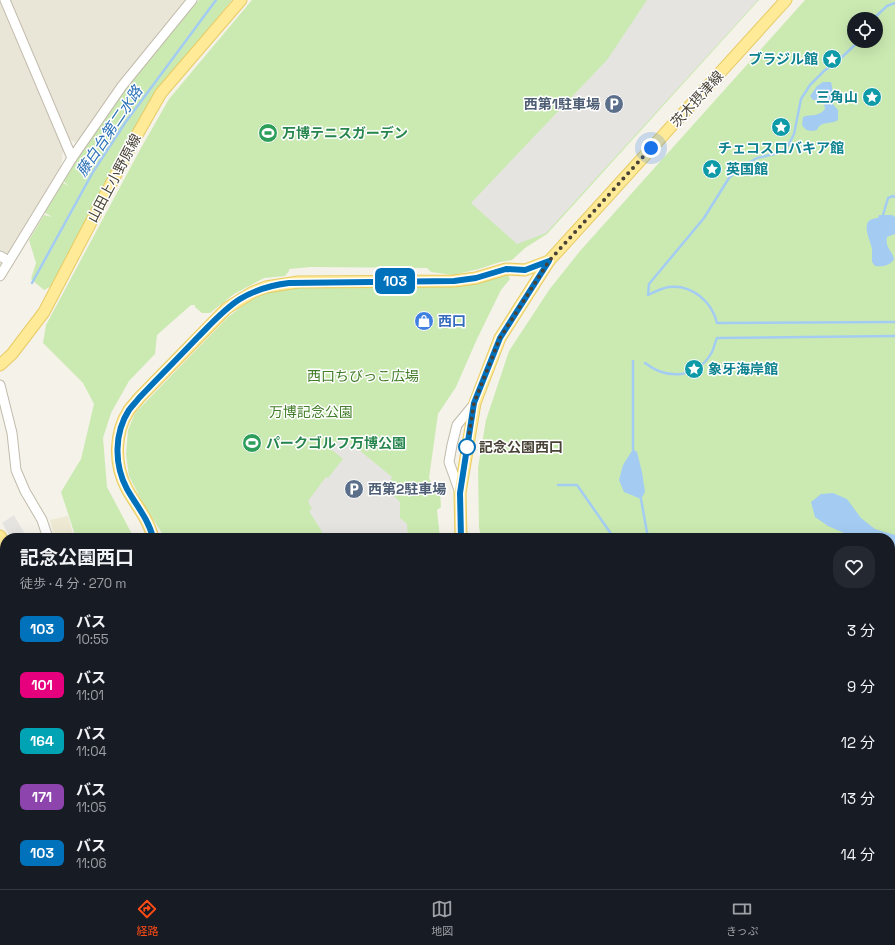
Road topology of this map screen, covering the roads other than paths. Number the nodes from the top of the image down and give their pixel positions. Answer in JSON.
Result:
{"nodes":[{"id":1,"x":5,"y":0,"type":"edge"},
{"id":2,"x":192,"y":0,"type":"edge"},
{"id":3,"x":241,"y":0,"type":"edge"},
{"id":4,"x":786,"y":0,"type":"edge"},
{"id":5,"x":72,"y":158,"type":"junction"},
{"id":6,"x":0,"y":256,"type":"edge"},
{"id":7,"x":10,"y":261,"type":"junction"},
{"id":8,"x":549,"y":261,"type":"junction"},
{"id":9,"x":0,"y":276,"type":"edge"},
{"id":10,"x":0,"y":365,"type":"edge"},
{"id":11,"x":0,"y":385,"type":"edge"},
{"id":12,"x":474,"y":403,"type":"junction"},
{"id":13,"x":460,"y":493,"type":"junction"},
{"id":14,"x":46,"y":533,"type":"edge"},
{"id":15,"x":152,"y":533,"type":"edge"},
{"id":16,"x":461,"y":533,"type":"edge"}],
"edges":[{"from":1,"to":5,"type":"street"},
{"from":2,"to":5,"type":"street"},
{"from":3,"to":10,"type":"main road","name":"山田上小野原線"},
{"from":4,"to":8,"type":"main road","name":"茨木摂津線"},
{"from":5,"to":7,"type":"street"},
{"from":6,"to":7,"type":"street"},
{"from":7,"to":9,"type":"street"},
{"from":8,"to":12,"type":"main road","name":"茨木摂津線"},
{"from":8,"to":15,"type":"main road"},
{"from":11,"to":14,"type":"street"},
{"from":12,"to":13,"type":"main road","name":"茨木摂津線"},
{"from":12,"to":13,"type":"street"},
{"from":13,"to":16,"type":"main road","name":"茨木摂津線"}]}
